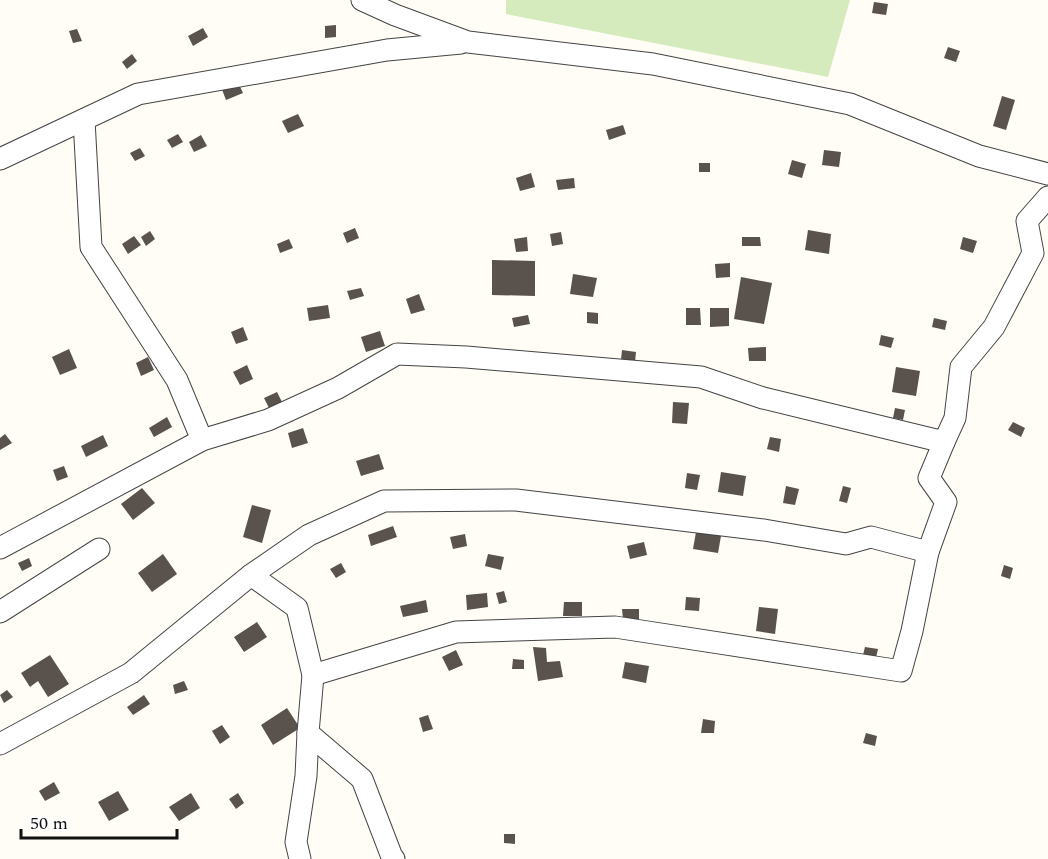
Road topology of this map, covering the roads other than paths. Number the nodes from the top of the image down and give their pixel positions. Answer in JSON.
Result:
{"nodes":[{"id":1,"x":362,"y":0,"type":"edge"},
{"id":2,"x":468,"y":42,"type":"junction"},
{"id":3,"x":84,"y":120,"type":"junction"},
{"id":4,"x":0,"y":159,"type":"edge"},
{"id":5,"x":1048,"y":174,"type":"edge"},
{"id":6,"x":1048,"y":196,"type":"edge"},
{"id":7,"x":202,"y":440,"type":"junction"},
{"id":8,"x":944,"y":442,"type":"junction"},
{"id":9,"x":0,"y":548,"type":"edge"},
{"id":10,"x":99,"y":549,"type":"dead end"},
{"id":11,"x":928,"y":552,"type":"junction"},
{"id":12,"x":251,"y":575,"type":"junction"},
{"id":13,"x":0,"y":612,"type":"edge"},
{"id":14,"x":313,"y":675,"type":"junction"},
{"id":15,"x":308,"y":733,"type":"junction"},
{"id":16,"x":0,"y":744,"type":"edge"},
{"id":17,"x":300,"y":859,"type":"edge"},
{"id":18,"x":394,"y":859,"type":"edge"}],
"edges":[{"from":1,"to":2,"type":"street"},
{"from":2,"to":3,"type":"street"},
{"from":2,"to":5,"type":"street"},
{"from":3,"to":4,"type":"street"},
{"from":3,"to":7,"type":"street"},
{"from":6,"to":8,"type":"street"},
{"from":7,"to":8,"type":"street"},
{"from":7,"to":9,"type":"street"},
{"from":8,"to":11,"type":"street"},
{"from":10,"to":13,"type":"street"},
{"from":11,"to":12,"type":"street"},
{"from":11,"to":14,"type":"street"},
{"from":12,"to":14,"type":"street"},
{"from":12,"to":16,"type":"street"},
{"from":14,"to":15,"type":"street"},
{"from":15,"to":17,"type":"street"},
{"from":15,"to":18,"type":"street"}]}
